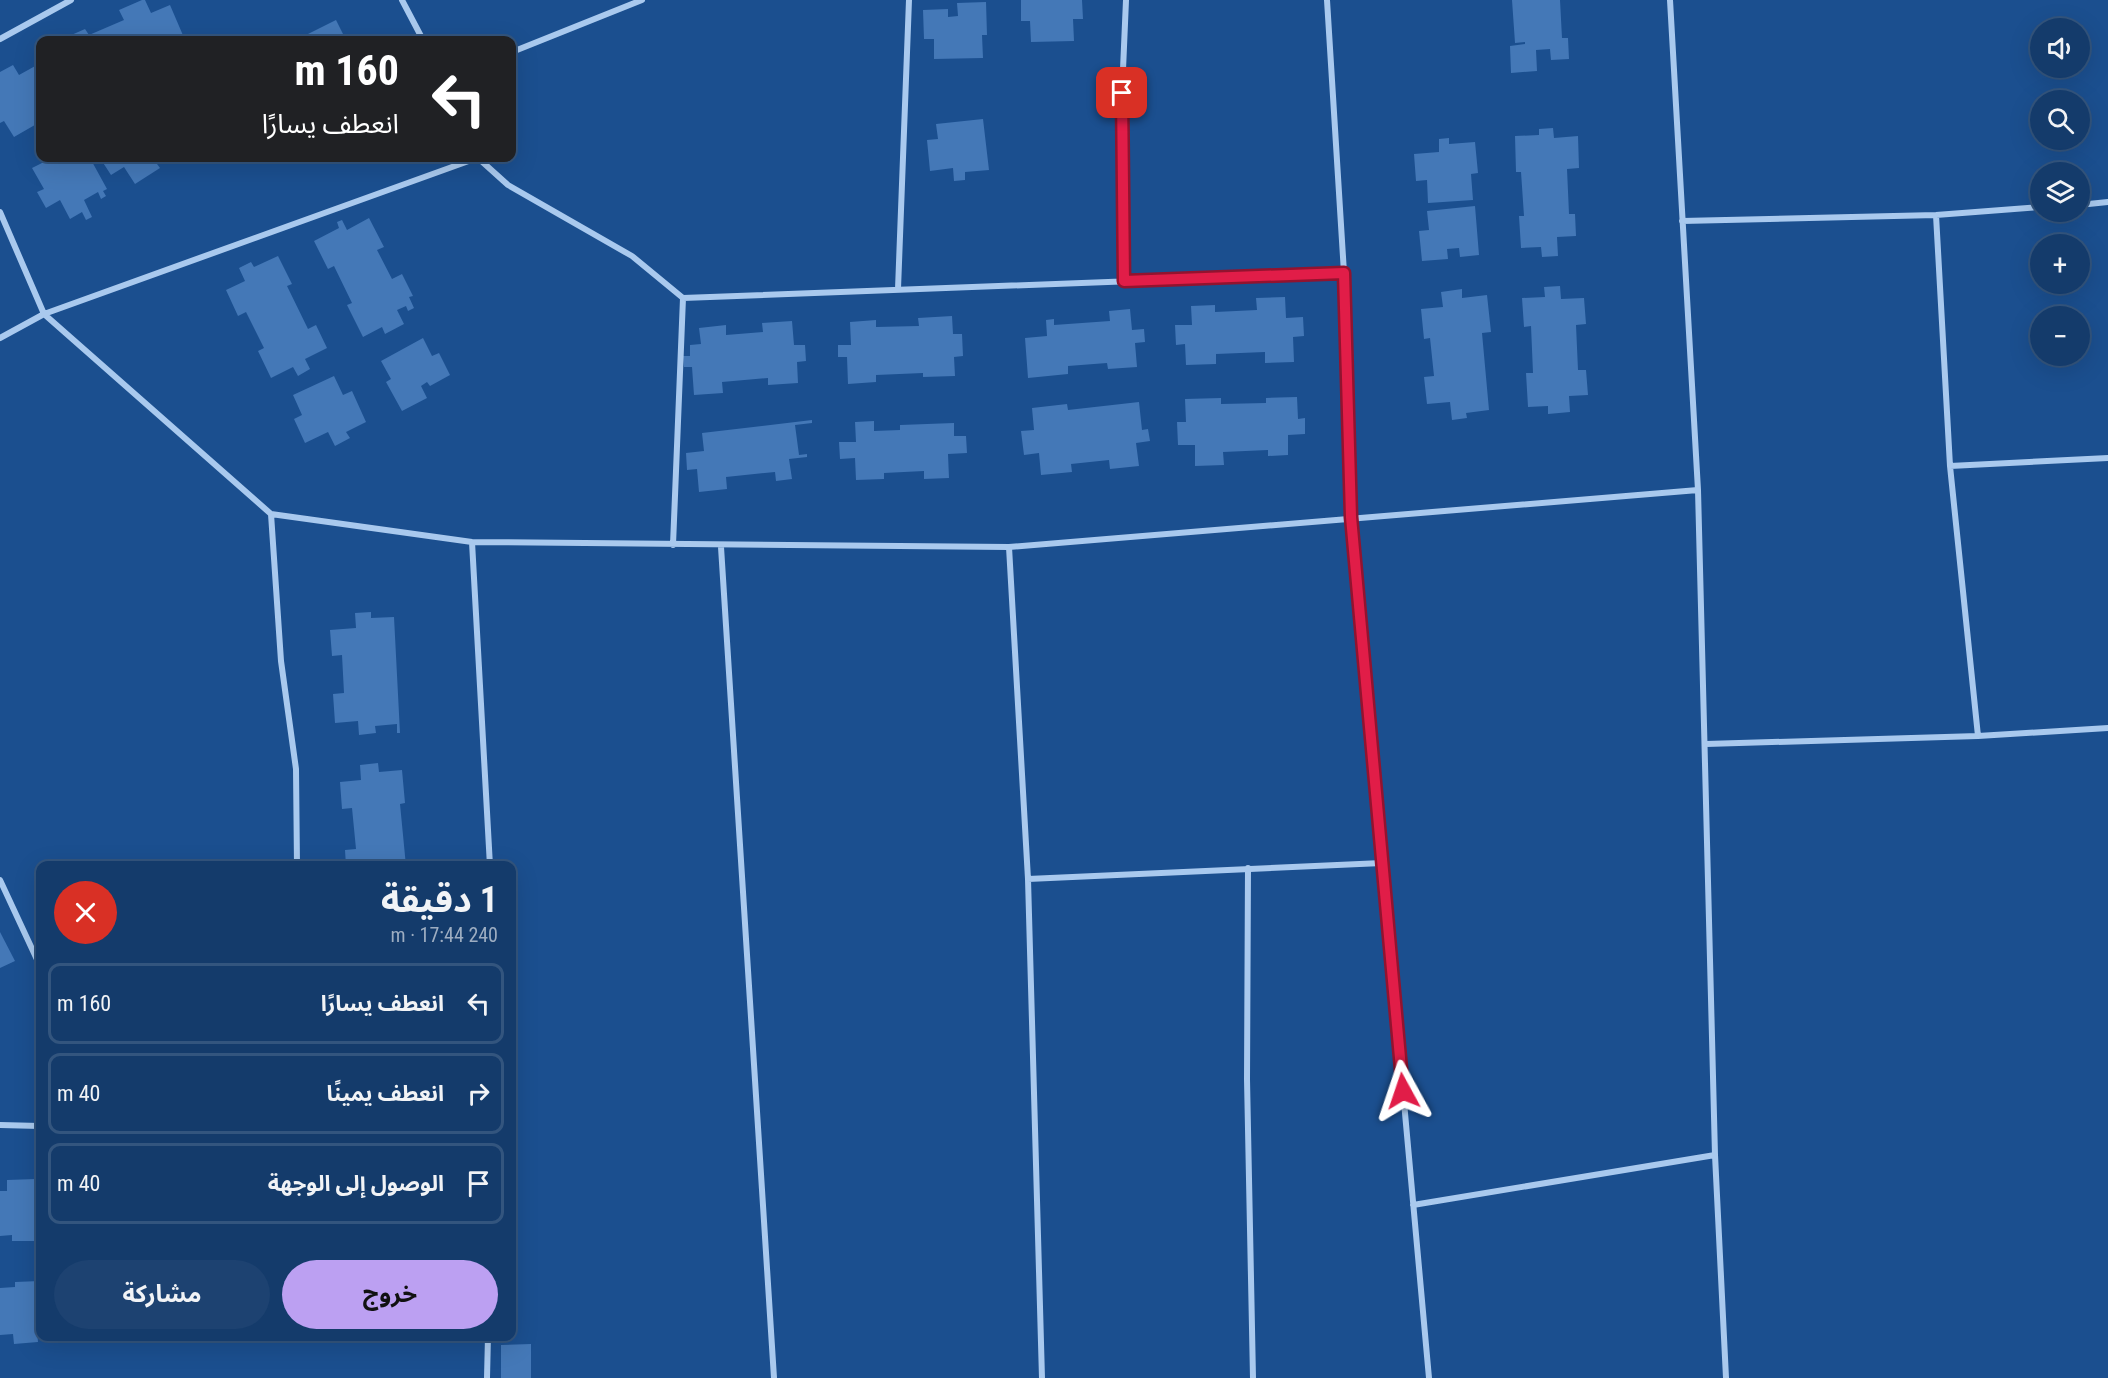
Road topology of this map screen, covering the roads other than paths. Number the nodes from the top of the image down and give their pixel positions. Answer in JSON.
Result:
{"nodes":[{"id":1,"x":71,"y":0,"type":"edge"},
{"id":2,"x":402,"y":0,"type":"edge"},
{"id":3,"x":642,"y":0,"type":"edge"},
{"id":4,"x":909,"y":0,"type":"edge"},
{"id":5,"x":1126,"y":0,"type":"edge"},
{"id":6,"x":1327,"y":0,"type":"edge"},
{"id":7,"x":1670,"y":0,"type":"edge"},
{"id":8,"x":421,"y":36,"type":"edge"},
{"id":9,"x":0,"y":39,"type":"edge"},
{"id":10,"x":516,"y":50,"type":"edge"},
{"id":11,"x":466,"y":162,"type":"edge"},
{"id":12,"x":482,"y":162,"type":"edge"},
{"id":13,"x":2108,"y":202,"type":"edge"},
{"id":14,"x":2090,"y":203,"type":"edge"},
{"id":15,"x":2030,"y":208,"type":"edge"},
{"id":16,"x":0,"y":212,"type":"edge"},
{"id":17,"x":1936,"y":215,"type":"junction"},
{"id":18,"x":1682,"y":221,"type":"junction"},
{"id":19,"x":1344,"y":273,"type":"junction"},
{"id":20,"x":1124,"y":281,"type":"junction"},
{"id":21,"x":898,"y":289,"type":"junction"},
{"id":22,"x":683,"y":298,"type":"junction"},
{"id":23,"x":44,"y":314,"type":"junction"},
{"id":24,"x":0,"y":338,"type":"edge"},
{"id":25,"x":2108,"y":458,"type":"edge"},
{"id":26,"x":1950,"y":466,"type":"junction"},
{"id":27,"x":1698,"y":490,"type":"junction"},
{"id":28,"x":271,"y":514,"type":"junction"},
{"id":29,"x":1351,"y":517,"type":"junction"},
{"id":30,"x":472,"y":542,"type":"junction"},
{"id":31,"x":673,"y":545,"type":"junction"},
{"id":32,"x":721,"y":547,"type":"junction"},
{"id":33,"x":1009,"y":547,"type":"junction"},
{"id":34,"x":2108,"y":728,"type":"edge"},
{"id":35,"x":1978,"y":736,"type":"junction"},
{"id":36,"x":1706,"y":744,"type":"junction"},
{"id":37,"x":297,"y":861,"type":"edge"},
{"id":38,"x":489,"y":861,"type":"edge"},
{"id":39,"x":1382,"y":862,"type":"junction"},
{"id":40,"x":1248,"y":868,"type":"junction"},
{"id":41,"x":1028,"y":879,"type":"junction"},
{"id":42,"x":0,"y":880,"type":"edge"},
{"id":43,"x":36,"y":957,"type":"edge"},
{"id":44,"x":0,"y":1125,"type":"edge"},
{"id":45,"x":36,"y":1126,"type":"edge"},
{"id":46,"x":1715,"y":1155,"type":"junction"},
{"id":47,"x":1413,"y":1205,"type":"junction"},
{"id":48,"x":488,"y":1341,"type":"edge"},
{"id":49,"x":487,"y":1378,"type":"edge"},
{"id":50,"x":774,"y":1378,"type":"edge"},
{"id":51,"x":1042,"y":1378,"type":"edge"},
{"id":52,"x":1253,"y":1378,"type":"edge"},
{"id":53,"x":1429,"y":1378,"type":"edge"},
{"id":54,"x":1726,"y":1378,"type":"edge"}],
"edges":[{"from":1,"to":9,"type":"street"},
{"from":2,"to":8,"type":"street"},
{"from":3,"to":10,"type":"street"},
{"from":4,"to":21,"type":"street"},
{"from":5,"to":20,"type":"street"},
{"from":6,"to":19,"type":"street"},
{"from":7,"to":18,"type":"street"},
{"from":11,"to":23,"type":"street"},
{"from":12,"to":22,"type":"street"},
{"from":13,"to":14,"type":"street"},
{"from":15,"to":17,"type":"street"},
{"from":16,"to":23,"type":"street"},
{"from":17,"to":18,"type":"street"},
{"from":17,"to":26,"type":"street"},
{"from":18,"to":27,"type":"street"},
{"from":19,"to":20,"type":"street"},
{"from":19,"to":29,"type":"street"},
{"from":20,"to":21,"type":"street"},
{"from":21,"to":22,"type":"street"},
{"from":22,"to":31,"type":"street"},
{"from":23,"to":24,"type":"street"},
{"from":23,"to":28,"type":"street"},
{"from":25,"to":26,"type":"street"},
{"from":26,"to":35,"type":"street"},
{"from":27,"to":29,"type":"street"},
{"from":27,"to":36,"type":"street"},
{"from":28,"to":30,"type":"street"},
{"from":28,"to":37,"type":"street"},
{"from":29,"to":33,"type":"street"},
{"from":29,"to":39,"type":"street"},
{"from":30,"to":31,"type":"street"},
{"from":30,"to":38,"type":"street"},
{"from":31,"to":32,"type":"street"},
{"from":32,"to":33,"type":"street"},
{"from":32,"to":50,"type":"street"},
{"from":33,"to":41,"type":"street"},
{"from":34,"to":35,"type":"street"},
{"from":35,"to":36,"type":"street"},
{"from":36,"to":46,"type":"street"},
{"from":39,"to":40,"type":"street"},
{"from":39,"to":47,"type":"street"},
{"from":40,"to":41,"type":"street"},
{"from":40,"to":52,"type":"street"},
{"from":41,"to":51,"type":"street"},
{"from":42,"to":43,"type":"street"},
{"from":44,"to":45,"type":"street"},
{"from":46,"to":47,"type":"street"},
{"from":46,"to":54,"type":"street"},
{"from":47,"to":53,"type":"street"},
{"from":48,"to":49,"type":"street"}]}
